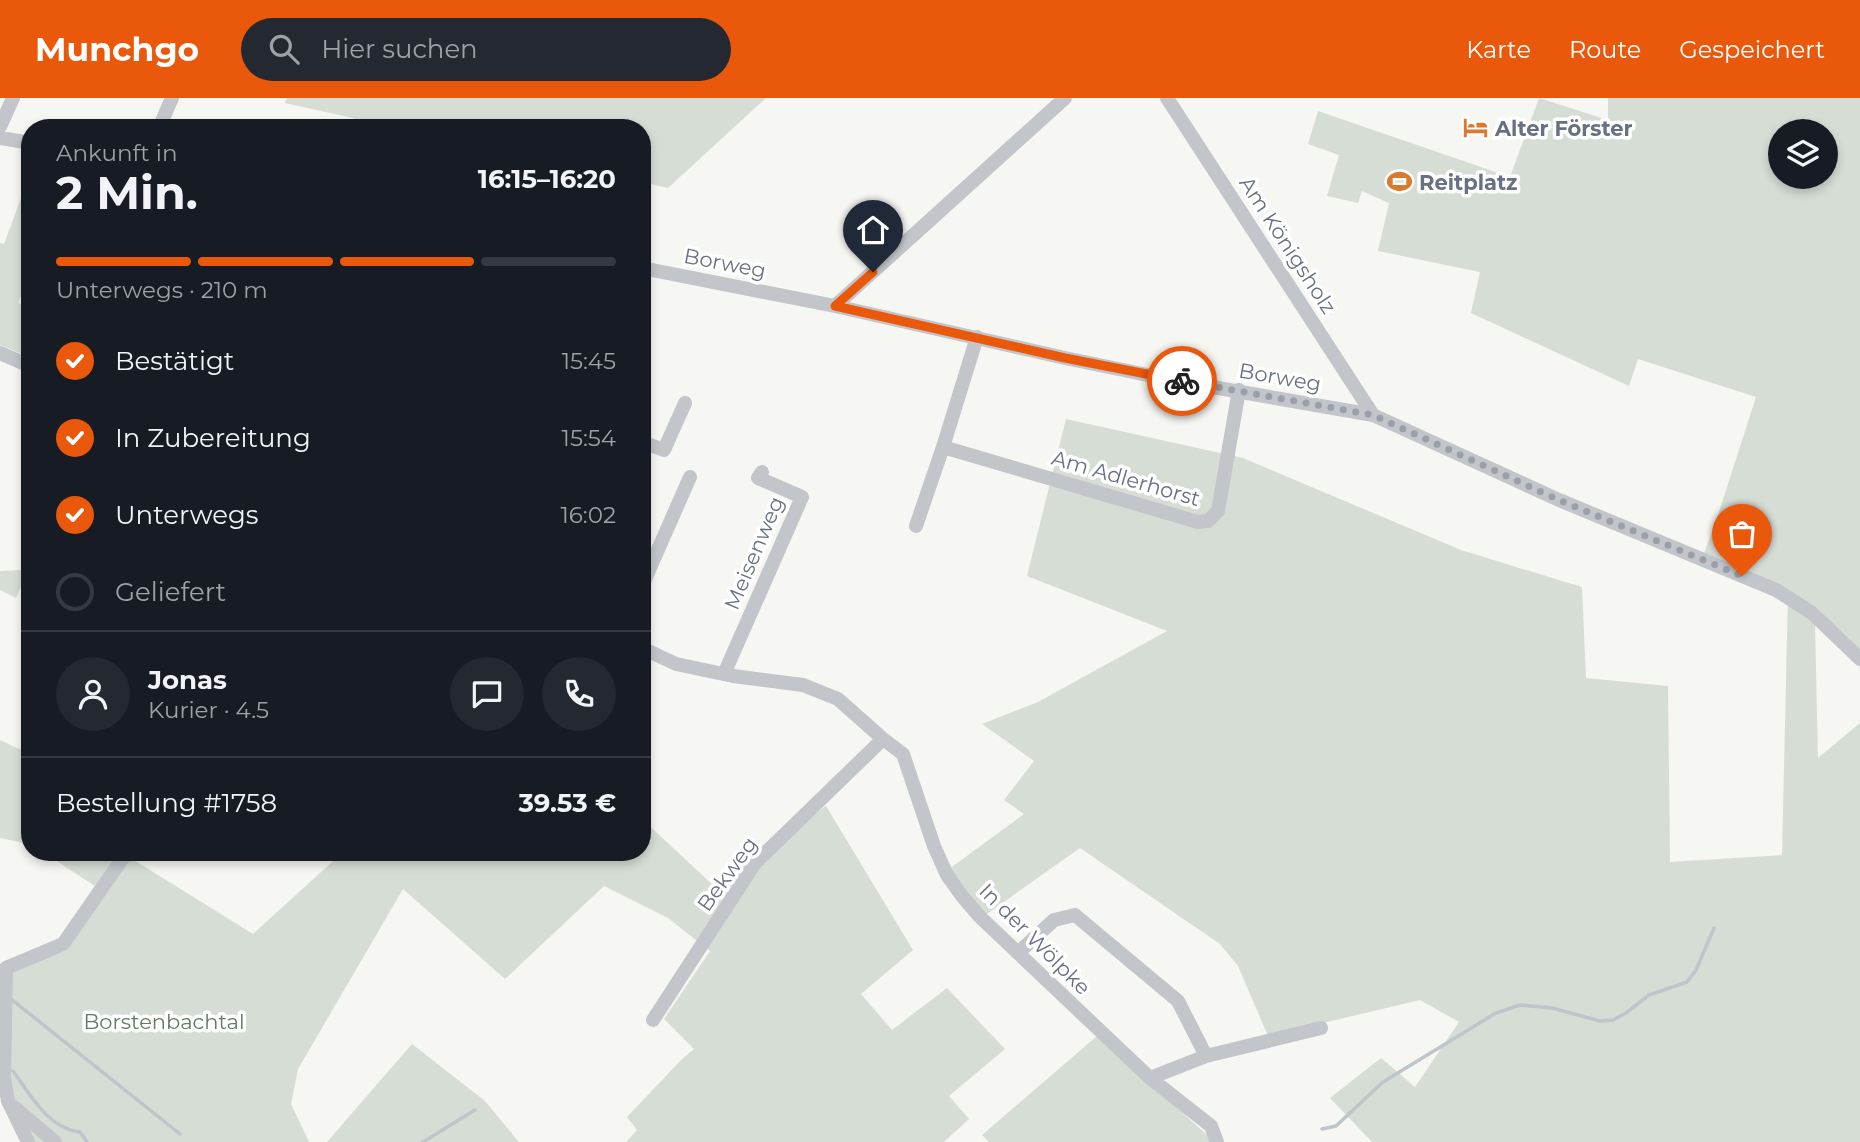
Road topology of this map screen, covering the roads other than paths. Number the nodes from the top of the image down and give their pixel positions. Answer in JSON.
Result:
{"nodes":[{"id":1,"x":13,"y":98,"type":"edge"},
{"id":2,"x":172,"y":98,"type":"edge"},
{"id":3,"x":1065,"y":98,"type":"edge"},
{"id":4,"x":1167,"y":98,"type":"edge"},
{"id":5,"x":163,"y":119,"type":"edge"},
{"id":6,"x":0,"y":127,"type":"edge"},
{"id":7,"x":0,"y":138,"type":"edge"},
{"id":8,"x":21,"y":142,"type":"edge"},
{"id":9,"x":651,"y":270,"type":"edge"},
{"id":10,"x":835,"y":306,"type":"junction"},
{"id":11,"x":977,"y":337,"type":"junction"},
{"id":12,"x":0,"y":353,"type":"edge"},
{"id":13,"x":21,"y":362,"type":"edge"},
{"id":14,"x":1238,"y":390,"type":"junction"},
{"id":15,"x":685,"y":403,"type":"dead end"},
{"id":16,"x":1373,"y":415,"type":"junction"},
{"id":17,"x":651,"y":445,"type":"edge"},
{"id":18,"x":943,"y":447,"type":"junction"},
{"id":19,"x":762,"y":471,"type":"dead end"},
{"id":20,"x":690,"y":477,"type":"dead end"},
{"id":21,"x":916,"y":526,"type":"dead end"},
{"id":22,"x":651,"y":566,"type":"edge"},
{"id":23,"x":651,"y":652,"type":"edge"},
{"id":24,"x":1860,"y":659,"type":"edge"},
{"id":25,"x":724,"y":674,"type":"junction"},
{"id":26,"x":883,"y":739,"type":"junction"},
{"id":27,"x":121,"y":861,"type":"edge"},
{"id":28,"x":1018,"y":953,"type":"junction"},
{"id":29,"x":3,"y":966,"type":"edge"},
{"id":30,"x":653,"y":1020,"type":"dead end"},
{"id":31,"x":1321,"y":1028,"type":"dead end"},
{"id":32,"x":1206,"y":1056,"type":"junction"},
{"id":33,"x":1150,"y":1078,"type":"junction"},
{"id":34,"x":8,"y":1101,"type":"junction"},
{"id":35,"x":28,"y":1142,"type":"edge"},
{"id":36,"x":55,"y":1142,"type":"edge"},
{"id":37,"x":1217,"y":1142,"type":"edge"}],
"edges":[{"from":1,"to":6,"type":"street"},
{"from":2,"to":5,"type":"street"},
{"from":3,"to":10,"type":"street"},
{"from":4,"to":16,"type":"street","name":"Am Königsholz"},
{"from":7,"to":8,"type":"street"},
{"from":9,"to":10,"type":"street","name":"Borweg"},
{"from":10,"to":11,"type":"street","name":"Borweg"},
{"from":11,"to":14,"type":"street","name":"Borweg"},
{"from":11,"to":18,"type":"street"},
{"from":12,"to":13,"type":"street"},
{"from":14,"to":16,"type":"street","name":"Borweg"},
{"from":14,"to":18,"type":"street","name":"Am Adlerhorst"},
{"from":15,"to":17,"type":"street"},
{"from":16,"to":24,"type":"street","name":"Borweg"},
{"from":18,"to":21,"type":"street"},
{"from":19,"to":25,"type":"street","name":"Meisenweg"},
{"from":20,"to":22,"type":"street"},
{"from":23,"to":25,"type":"street","name":"In der Wölpke"},
{"from":25,"to":26,"type":"street","name":"In der Wölpke"},
{"from":26,"to":28,"type":"street","name":"In der Wölpke"},
{"from":26,"to":30,"type":"street","name":"Bekweg"},
{"from":27,"to":29,"type":"street"},
{"from":28,"to":32,"type":"street"},
{"from":28,"to":33,"type":"street","name":"In der Wölpke"},
{"from":29,"to":34,"type":"street"},
{"from":31,"to":32,"type":"street"},
{"from":32,"to":33,"type":"street"},
{"from":33,"to":37,"type":"street","name":"In der Wölpke"},
{"from":34,"to":35,"type":"street"},
{"from":34,"to":36,"type":"street"}]}
